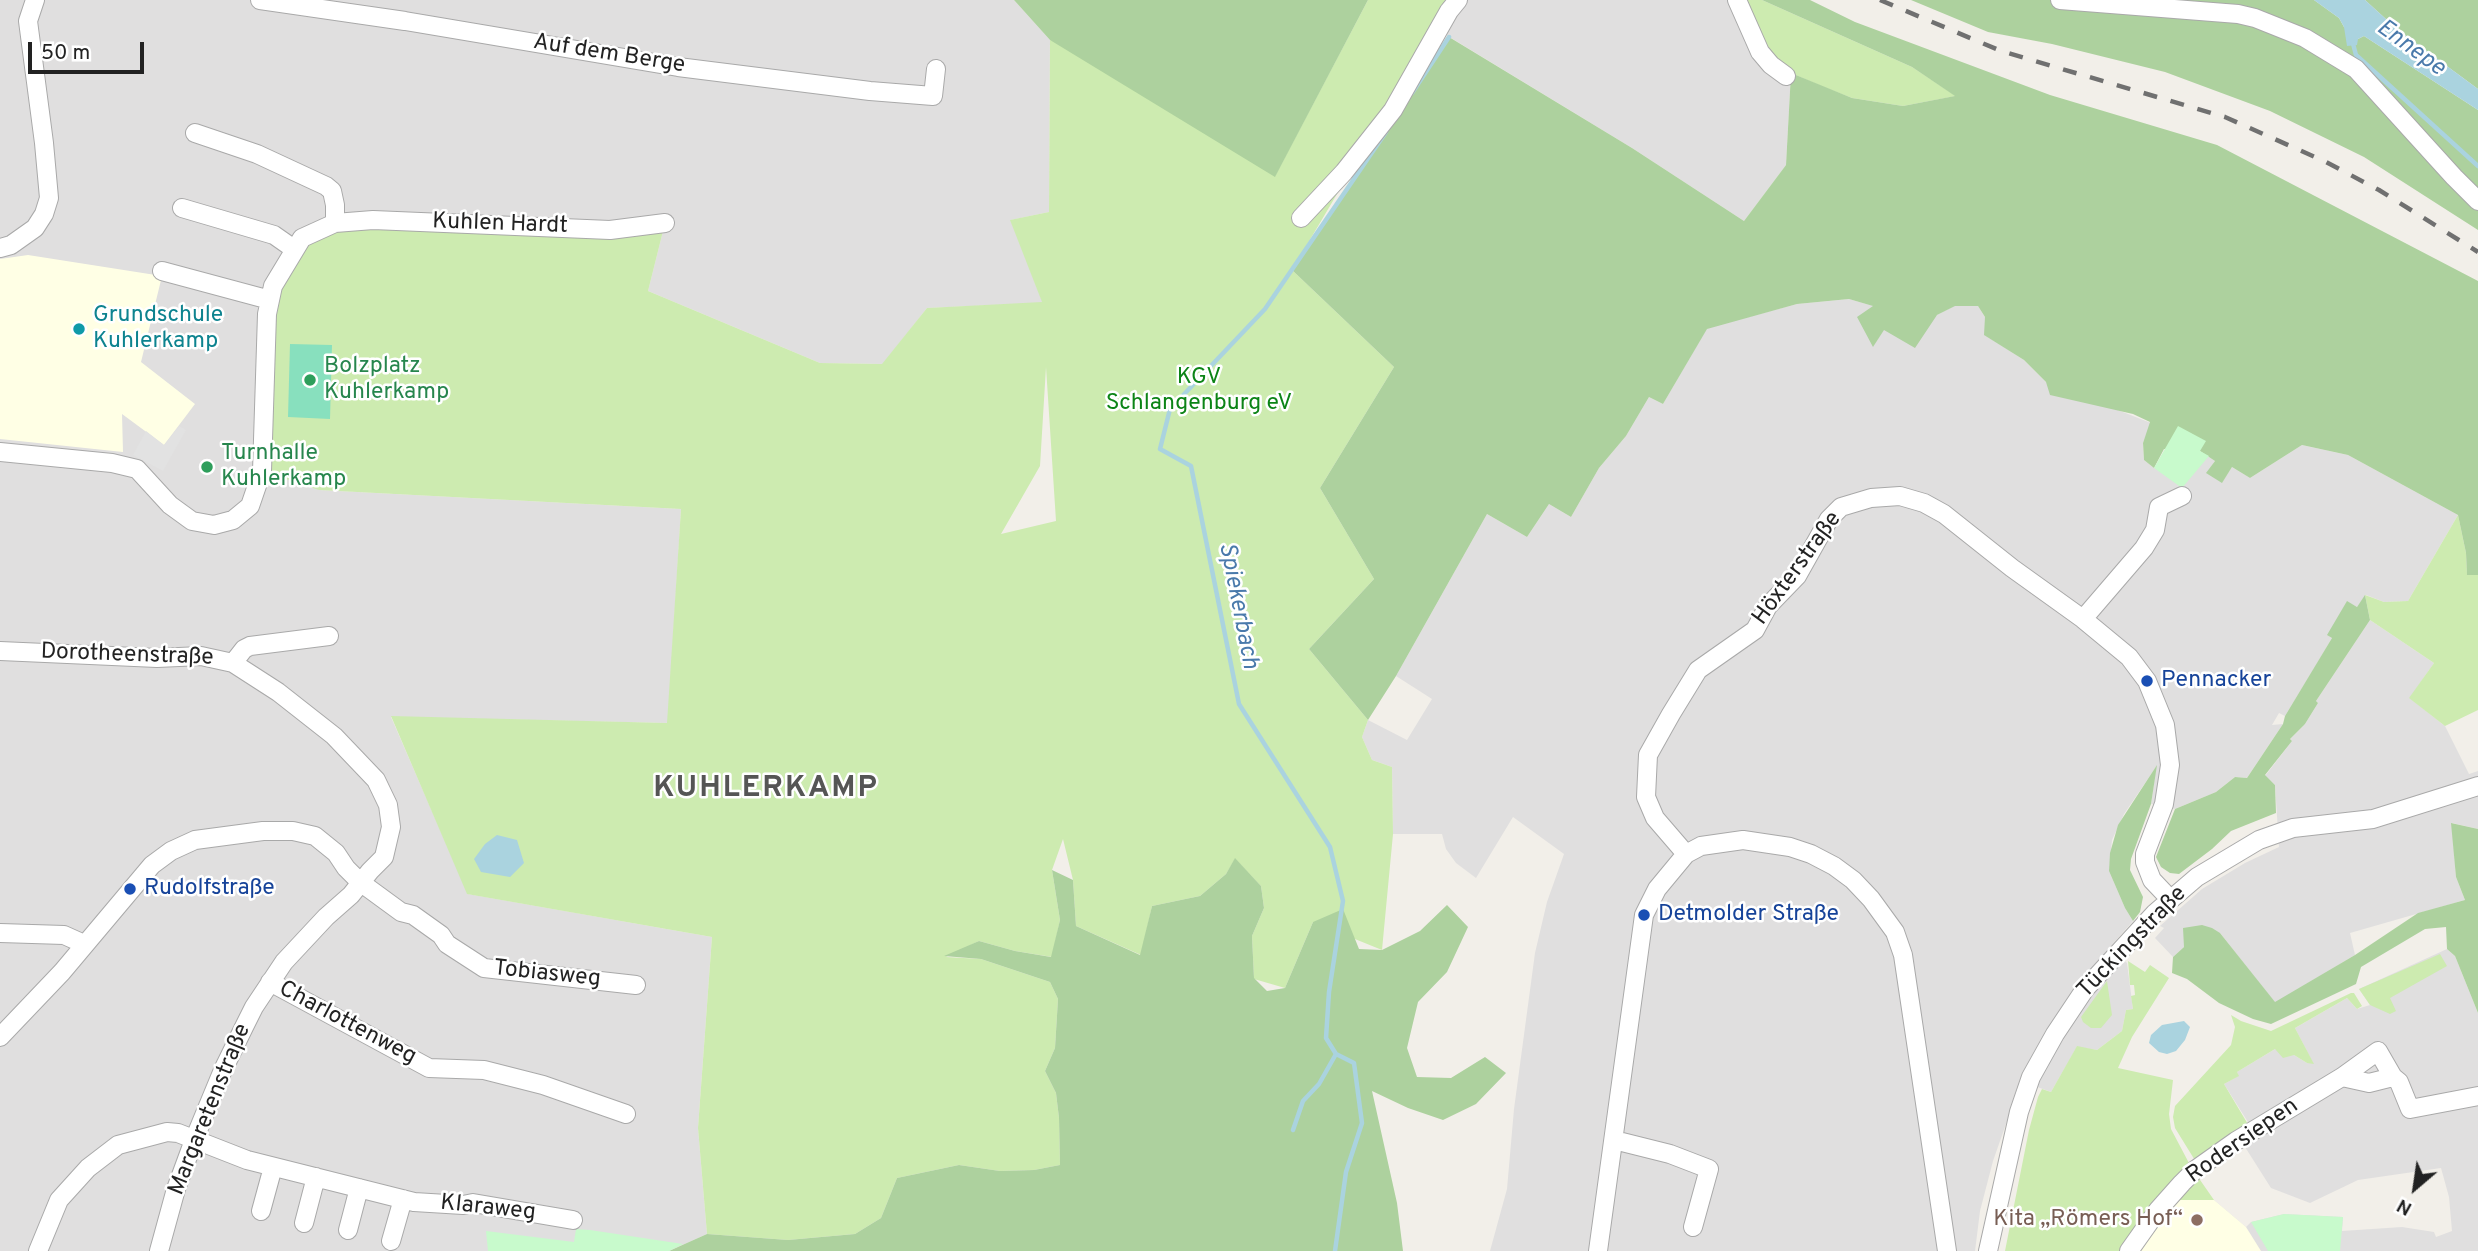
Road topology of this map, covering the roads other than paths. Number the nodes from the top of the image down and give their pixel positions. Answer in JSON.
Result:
{"nodes":[{"id":1,"x":35,"y":0,"type":"edge"},
{"id":2,"x":260,"y":0,"type":"edge"},
{"id":3,"x":1458,"y":0,"type":"edge"},
{"id":4,"x":1737,"y":0,"type":"edge"},
{"id":5,"x":2060,"y":0,"type":"edge"},
{"id":6,"x":936,"y":69,"type":"dead end"},
{"id":7,"x":1786,"y":76,"type":"dead end"},
{"id":8,"x":195,"y":133,"type":"dead end"},
{"id":9,"x":2478,"y":201,"type":"edge"},
{"id":10,"x":182,"y":208,"type":"dead end"},
{"id":11,"x":1301,"y":218,"type":"dead end"},
{"id":12,"x":335,"y":223,"type":"junction"},
{"id":13,"x":665,"y":223,"type":"dead end"},
{"id":14,"x":0,"y":248,"type":"edge"},
{"id":15,"x":294,"y":249,"type":"junction"},
{"id":16,"x":162,"y":271,"type":"dead end"},
{"id":17,"x":270,"y":300,"type":"junction"},
{"id":18,"x":0,"y":452,"type":"edge"},
{"id":19,"x":2182,"y":496,"type":"dead end"},
{"id":20,"x":2083,"y":619,"type":"junction"},
{"id":21,"x":329,"y":636,"type":"dead end"},
{"id":22,"x":0,"y":651,"type":"edge"},
{"id":23,"x":233,"y":663,"type":"junction"},
{"id":24,"x":2478,"y":786,"type":"edge"},
{"id":25,"x":1686,"y":854,"type":"junction"},
{"id":26,"x":360,"y":882,"type":"junction"},
{"id":27,"x":2170,"y":899,"type":"junction"},
{"id":28,"x":0,"y":933,"type":"edge"},
{"id":29,"x":84,"y":944,"type":"junction"},
{"id":30,"x":270,"y":982,"type":"junction"},
{"id":31,"x":636,"y":985,"type":"dead end"},
{"id":32,"x":0,"y":1037,"type":"edge"},
{"id":33,"x":2342,"y":1077,"type":"junction"},
{"id":34,"x":2393,"y":1077,"type":"junction"},
{"id":35,"x":2478,"y":1096,"type":"edge"},
{"id":36,"x":626,"y":1114,"type":"dead end"},
{"id":37,"x":194,"y":1140,"type":"junction"},
{"id":38,"x":1614,"y":1140,"type":"junction"},
{"id":39,"x":273,"y":1167,"type":"junction"},
{"id":40,"x":316,"y":1177,"type":"junction"},
{"id":41,"x":359,"y":1188,"type":"junction"},
{"id":42,"x":403,"y":1199,"type":"junction"},
{"id":43,"x":261,"y":1211,"type":"dead end"},
{"id":44,"x":573,"y":1220,"type":"dead end"},
{"id":45,"x":304,"y":1223,"type":"dead end"},
{"id":46,"x":1693,"y":1227,"type":"dead end"},
{"id":47,"x":348,"y":1230,"type":"dead end"},
{"id":48,"x":391,"y":1241,"type":"dead end"},
{"id":49,"x":38,"y":1251,"type":"edge"},
{"id":50,"x":159,"y":1251,"type":"edge"},
{"id":51,"x":1598,"y":1251,"type":"edge"},
{"id":52,"x":1947,"y":1251,"type":"edge"},
{"id":53,"x":1988,"y":1251,"type":"edge"},
{"id":54,"x":2129,"y":1251,"type":"edge"}],
"edges":[{"from":1,"to":14,"type":"street"},
{"from":2,"to":6,"type":"street","name":"Auf dem Berge"},
{"from":3,"to":11,"type":"street"},
{"from":4,"to":7,"type":"street"},
{"from":5,"to":9,"type":"street"},
{"from":8,"to":12,"type":"street"},
{"from":10,"to":15,"type":"street"},
{"from":12,"to":13,"type":"street","name":"Kuhlen Hardt"},
{"from":12,"to":15,"type":"street","name":"Kuhlen Hardt"},
{"from":15,"to":17,"type":"street","name":"Kuhlen Hardt"},
{"from":16,"to":17,"type":"street"},
{"from":17,"to":18,"type":"street","name":"Kuhlen Hardt"},
{"from":19,"to":20,"type":"street"},
{"from":20,"to":25,"type":"street","name":"Höxterstraße"},
{"from":20,"to":27,"type":"street","name":"Höxterstraße"},
{"from":21,"to":23,"type":"street","name":"Dorotheenstraße"},
{"from":22,"to":23,"type":"street","name":"Dorotheenstraße"},
{"from":23,"to":26,"type":"street"},
{"from":24,"to":27,"type":"street","name":"Tückingstraße"},
{"from":25,"to":38,"type":"street"},
{"from":25,"to":52,"type":"street"},
{"from":26,"to":29,"type":"street"},
{"from":26,"to":30,"type":"street","name":"Margaretenstraße"},
{"from":26,"to":31,"type":"street","name":"Tobiasweg"},
{"from":27,"to":53,"type":"street","name":"Tückingstraße"},
{"from":28,"to":29,"type":"street"},
{"from":29,"to":32,"type":"street"},
{"from":30,"to":36,"type":"street","name":"Charlottenweg"},
{"from":30,"to":37,"type":"street","name":"Margaretenstraße"},
{"from":33,"to":34,"type":"street"},
{"from":33,"to":34,"type":"street","name":"Rodersiepen"},
{"from":33,"to":54,"type":"street","name":"Rodersiepen"},
{"from":34,"to":35,"type":"street","name":"Rodersiepen"},
{"from":37,"to":39,"type":"street","name":"Klaraweg"},
{"from":37,"to":49,"type":"street","name":"Klaraweg"},
{"from":37,"to":50,"type":"street","name":"Margaretenstraße"},
{"from":38,"to":46,"type":"street"},
{"from":38,"to":51,"type":"street"},
{"from":39,"to":40,"type":"street","name":"Klaraweg"},
{"from":39,"to":43,"type":"street"},
{"from":40,"to":41,"type":"street","name":"Klaraweg"},
{"from":40,"to":45,"type":"street"},
{"from":41,"to":42,"type":"street","name":"Klaraweg"},
{"from":41,"to":47,"type":"street"},
{"from":42,"to":44,"type":"street","name":"Klaraweg"},
{"from":42,"to":48,"type":"street"}]}
